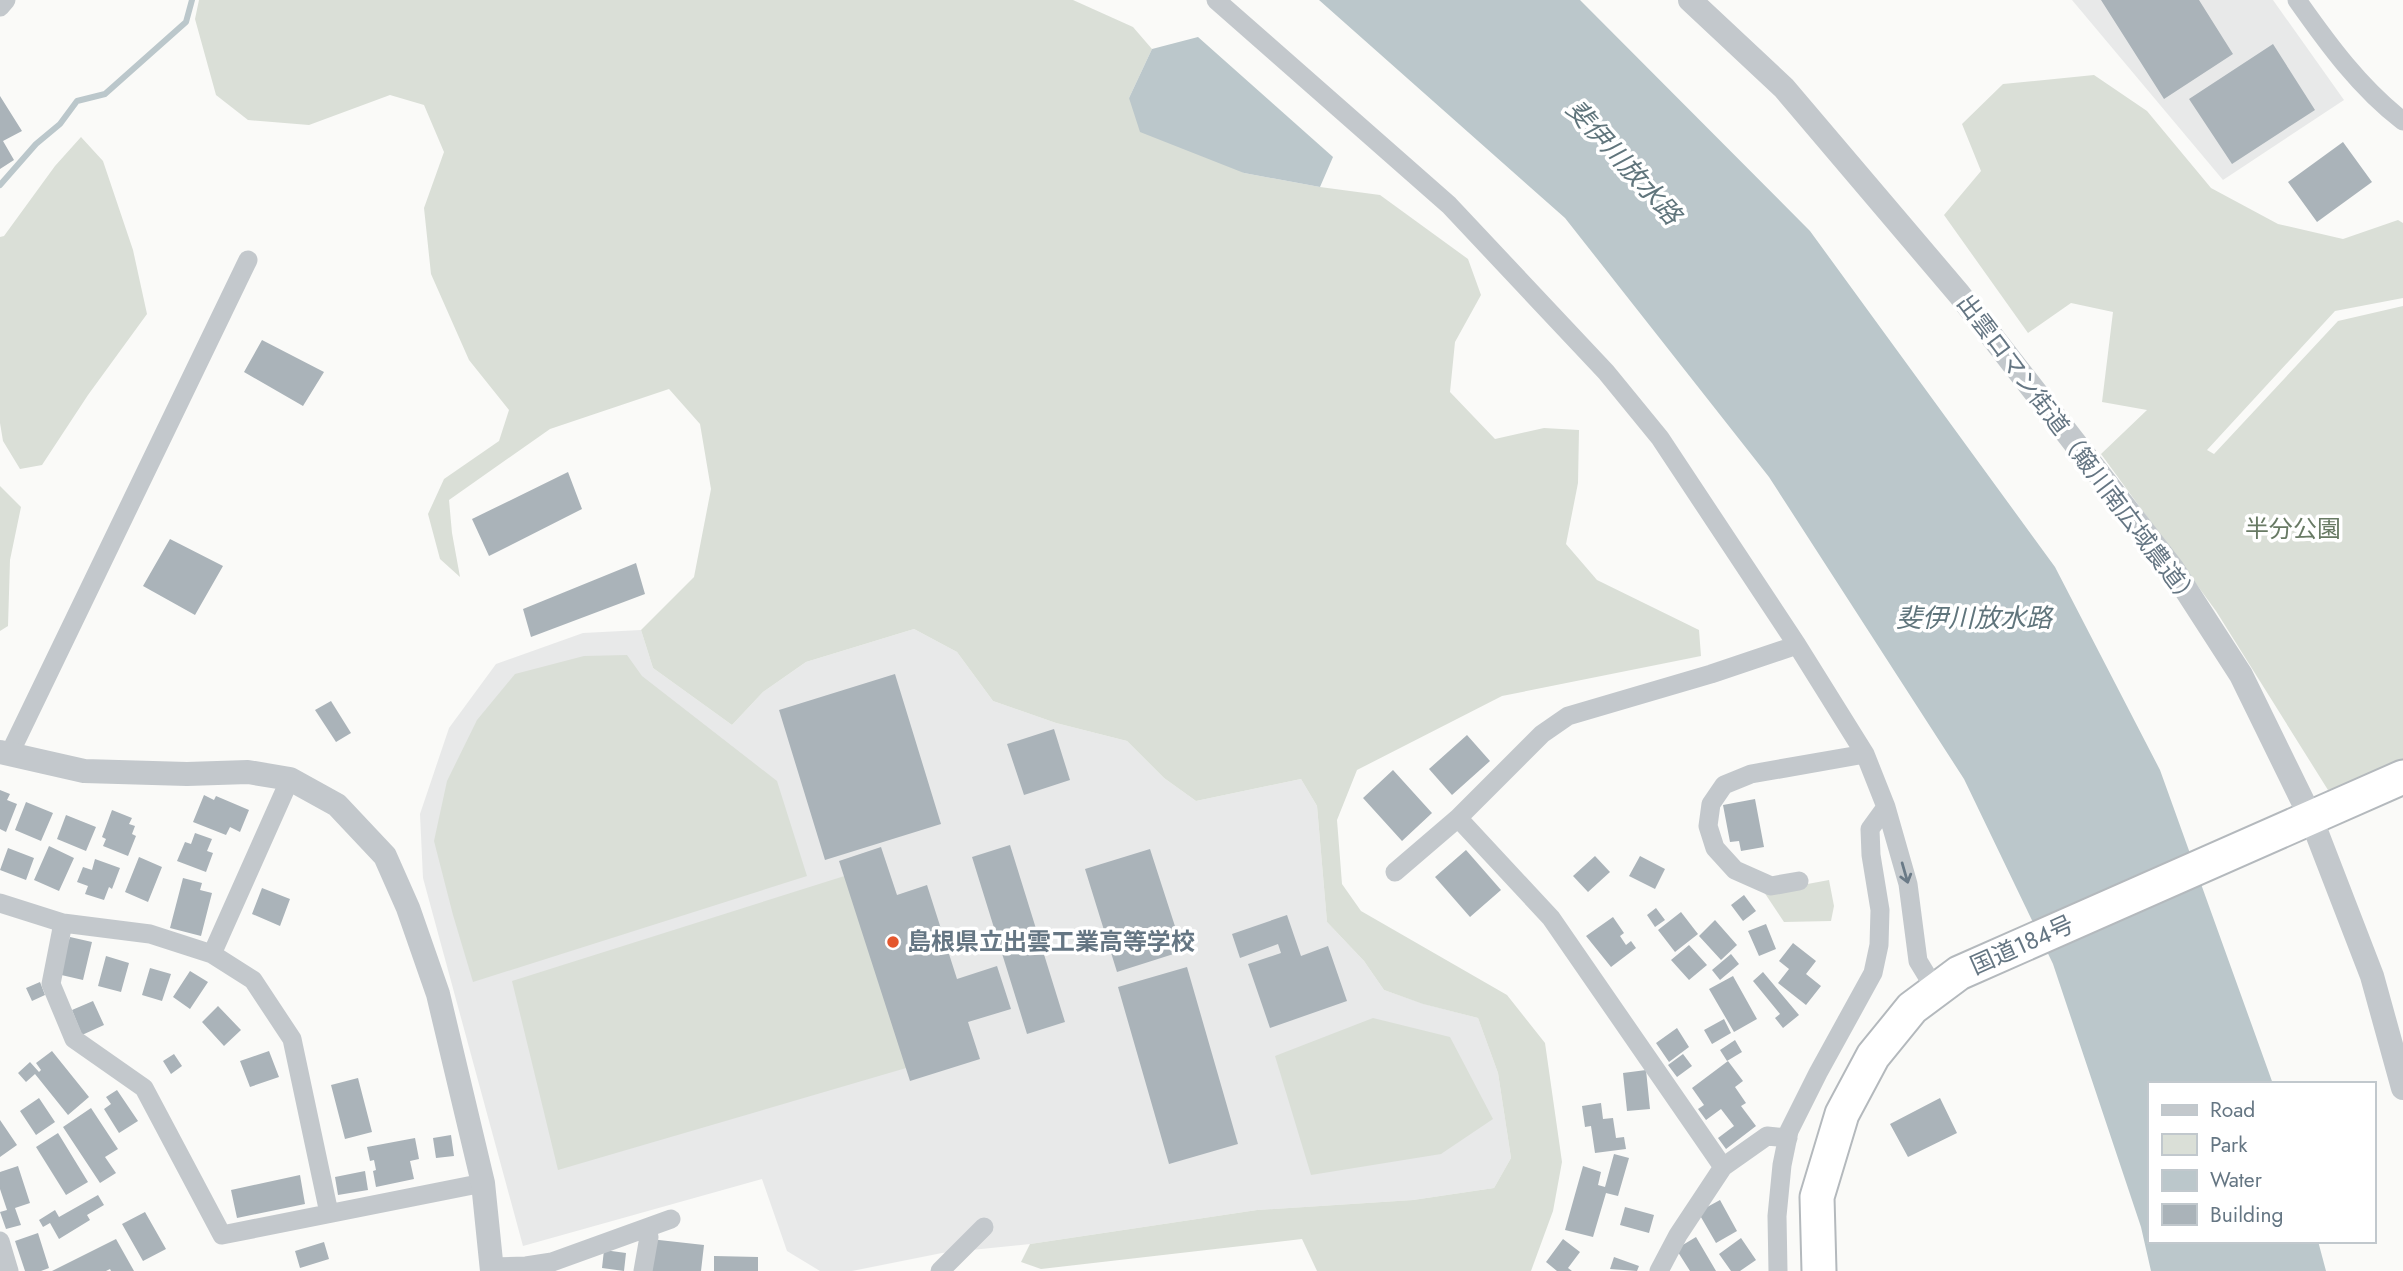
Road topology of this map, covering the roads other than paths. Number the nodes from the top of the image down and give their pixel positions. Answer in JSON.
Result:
{"nodes":[{"id":1,"x":6,"y":0,"type":"edge"},
{"id":2,"x":1216,"y":0,"type":"edge"},
{"id":3,"x":1690,"y":0,"type":"edge"},
{"id":4,"x":2297,"y":0,"type":"edge"},
{"id":5,"x":0,"y":6,"type":"edge"},
{"id":6,"x":2403,"y":121,"type":"edge"},
{"id":7,"x":248,"y":260,"type":"dead end"},
{"id":8,"x":1797,"y":645,"type":"junction"},
{"id":9,"x":5,"y":754,"type":"edge"},
{"id":10,"x":1866,"y":754,"type":"junction"},
{"id":11,"x":2403,"y":777,"type":"edge"},
{"id":12,"x":290,"y":779,"type":"junction"},
{"id":13,"x":1886,"y":807,"type":"junction"},
{"id":14,"x":1458,"y":818,"type":"junction"},
{"id":15,"x":2311,"y":818,"type":"junction"},
{"id":16,"x":1395,"y":872,"type":"dead end"},
{"id":17,"x":1799,"y":881,"type":"dead end"},
{"id":18,"x":0,"y":903,"type":"edge"},
{"id":19,"x":64,"y":923,"type":"junction"},
{"id":20,"x":212,"y":954,"type":"junction"},
{"id":21,"x":1947,"y":981,"type":"junction"},
{"id":22,"x":2403,"y":1088,"type":"edge"},
{"id":23,"x":1788,"y":1138,"type":"junction"},
{"id":24,"x":1723,"y":1167,"type":"junction"},
{"id":25,"x":483,"y":1183,"type":"junction"},
{"id":26,"x":329,"y":1213,"type":"junction"},
{"id":27,"x":671,"y":1219,"type":"dead end"},
{"id":28,"x":984,"y":1227,"type":"dead end"},
{"id":29,"x":646,"y":1228,"type":"junction"},
{"id":30,"x":0,"y":1241,"type":"edge"},
{"id":31,"x":584,"y":1250,"type":"junction"},
{"id":32,"x":492,"y":1269,"type":"edge"},
{"id":33,"x":9,"y":1271,"type":"edge"},
{"id":34,"x":580,"y":1271,"type":"edge"},
{"id":35,"x":643,"y":1271,"type":"edge"},
{"id":36,"x":940,"y":1271,"type":"edge"},
{"id":37,"x":1659,"y":1271,"type":"edge"},
{"id":38,"x":1778,"y":1271,"type":"edge"},
{"id":39,"x":1819,"y":1271,"type":"edge"}],
"edges":[{"from":1,"to":5,"type":"street"},
{"from":2,"to":8,"type":"street"},
{"from":3,"to":15,"type":"street","name":"出雲ロマン街道（簸川南広域農道）"},
{"from":4,"to":6,"type":"street"},
{"from":7,"to":9,"type":"street"},
{"from":8,"to":10,"type":"street"},
{"from":8,"to":14,"type":"street"},
{"from":9,"to":12,"type":"street"},
{"from":10,"to":13,"type":"street"},
{"from":10,"to":17,"type":"street"},
{"from":11,"to":15,"type":"highway","name":"国道184号"},
{"from":12,"to":20,"type":"street"},
{"from":12,"to":25,"type":"street"},
{"from":13,"to":21,"type":"street","one_way":true},
{"from":13,"to":23,"type":"street"},
{"from":14,"to":16,"type":"street"},
{"from":14,"to":24,"type":"street"},
{"from":15,"to":21,"type":"highway","name":"国道184号"},
{"from":15,"to":22,"type":"street","name":"出雲ロマン街道（簸川南広域農道）"},
{"from":18,"to":19,"type":"street"},
{"from":19,"to":20,"type":"street"},
{"from":19,"to":26,"type":"street"},
{"from":20,"to":26,"type":"street"},
{"from":21,"to":39,"type":"highway","name":"国道184号"},
{"from":23,"to":24,"type":"street"},
{"from":23,"to":38,"type":"street"},
{"from":24,"to":37,"type":"street"},
{"from":25,"to":26,"type":"street"},
{"from":25,"to":32,"type":"street"},
{"from":27,"to":29,"type":"street"},
{"from":28,"to":36,"type":"street"},
{"from":29,"to":31,"type":"street"},
{"from":29,"to":35,"type":"street"},
{"from":30,"to":33,"type":"street"},
{"from":31,"to":32,"type":"street"},
{"from":31,"to":34,"type":"street"}]}
